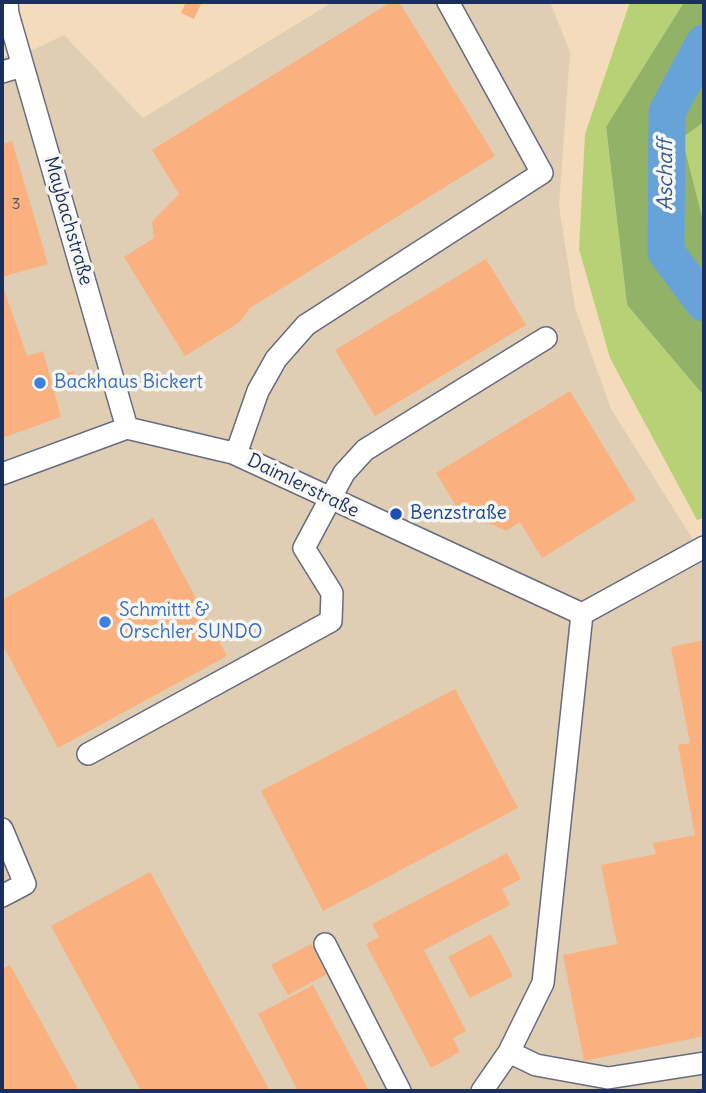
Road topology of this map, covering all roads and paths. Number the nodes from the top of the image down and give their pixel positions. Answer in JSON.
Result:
{"nodes":[{"id":1,"x":448,"y":2,"type":"edge"},
{"id":2,"x":6,"y":7,"type":"edge"},
{"id":3,"x":23,"y":66,"type":"junction"},
{"id":4,"x":2,"y":72,"type":"edge"},
{"id":5,"x":546,"y":338,"type":"dead end"},
{"id":6,"x":127,"y":428,"type":"junction"},
{"id":7,"x":236,"y":454,"type":"junction"},
{"id":8,"x":2,"y":474,"type":"edge"},
{"id":9,"x":328,"y":499,"type":"junction"},
{"id":10,"x":704,"y":547,"type":"edge"},
{"id":11,"x":582,"y":614,"type":"junction"},
{"id":12,"x":88,"y":754,"type":"dead end"},
{"id":13,"x":2,"y":829,"type":"edge"},
{"id":14,"x":2,"y":896,"type":"edge"},
{"id":15,"x":325,"y":944,"type":"dead end"},
{"id":16,"x":509,"y":1052,"type":"junction"},
{"id":17,"x":704,"y":1063,"type":"edge"},
{"id":18,"x":614,"y":1084,"type":"edge"},
{"id":19,"x":400,"y":1091,"type":"edge"},
{"id":20,"x":482,"y":1091,"type":"edge"}],
"edges":[{"from":1,"to":7,"type":"street"},
{"from":2,"to":3,"type":"street","name":"Maybachstraße"},
{"from":3,"to":4,"type":"street"},
{"from":3,"to":6,"type":"street","name":"Maybachstraße"},
{"from":5,"to":9,"type":"street"},
{"from":6,"to":7,"type":"street","name":"Daimlerstraße"},
{"from":6,"to":8,"type":"street"},
{"from":7,"to":9,"type":"street","name":"Daimlerstraße"},
{"from":9,"to":11,"type":"street","name":"Daimlerstraße"},
{"from":9,"to":12,"type":"street"},
{"from":10,"to":11,"type":"street"},
{"from":11,"to":16,"type":"street"},
{"from":13,"to":14,"type":"street"},
{"from":15,"to":19,"type":"street"},
{"from":16,"to":18,"type":"street"},
{"from":16,"to":20,"type":"street"},
{"from":17,"to":18,"type":"street"}]}
